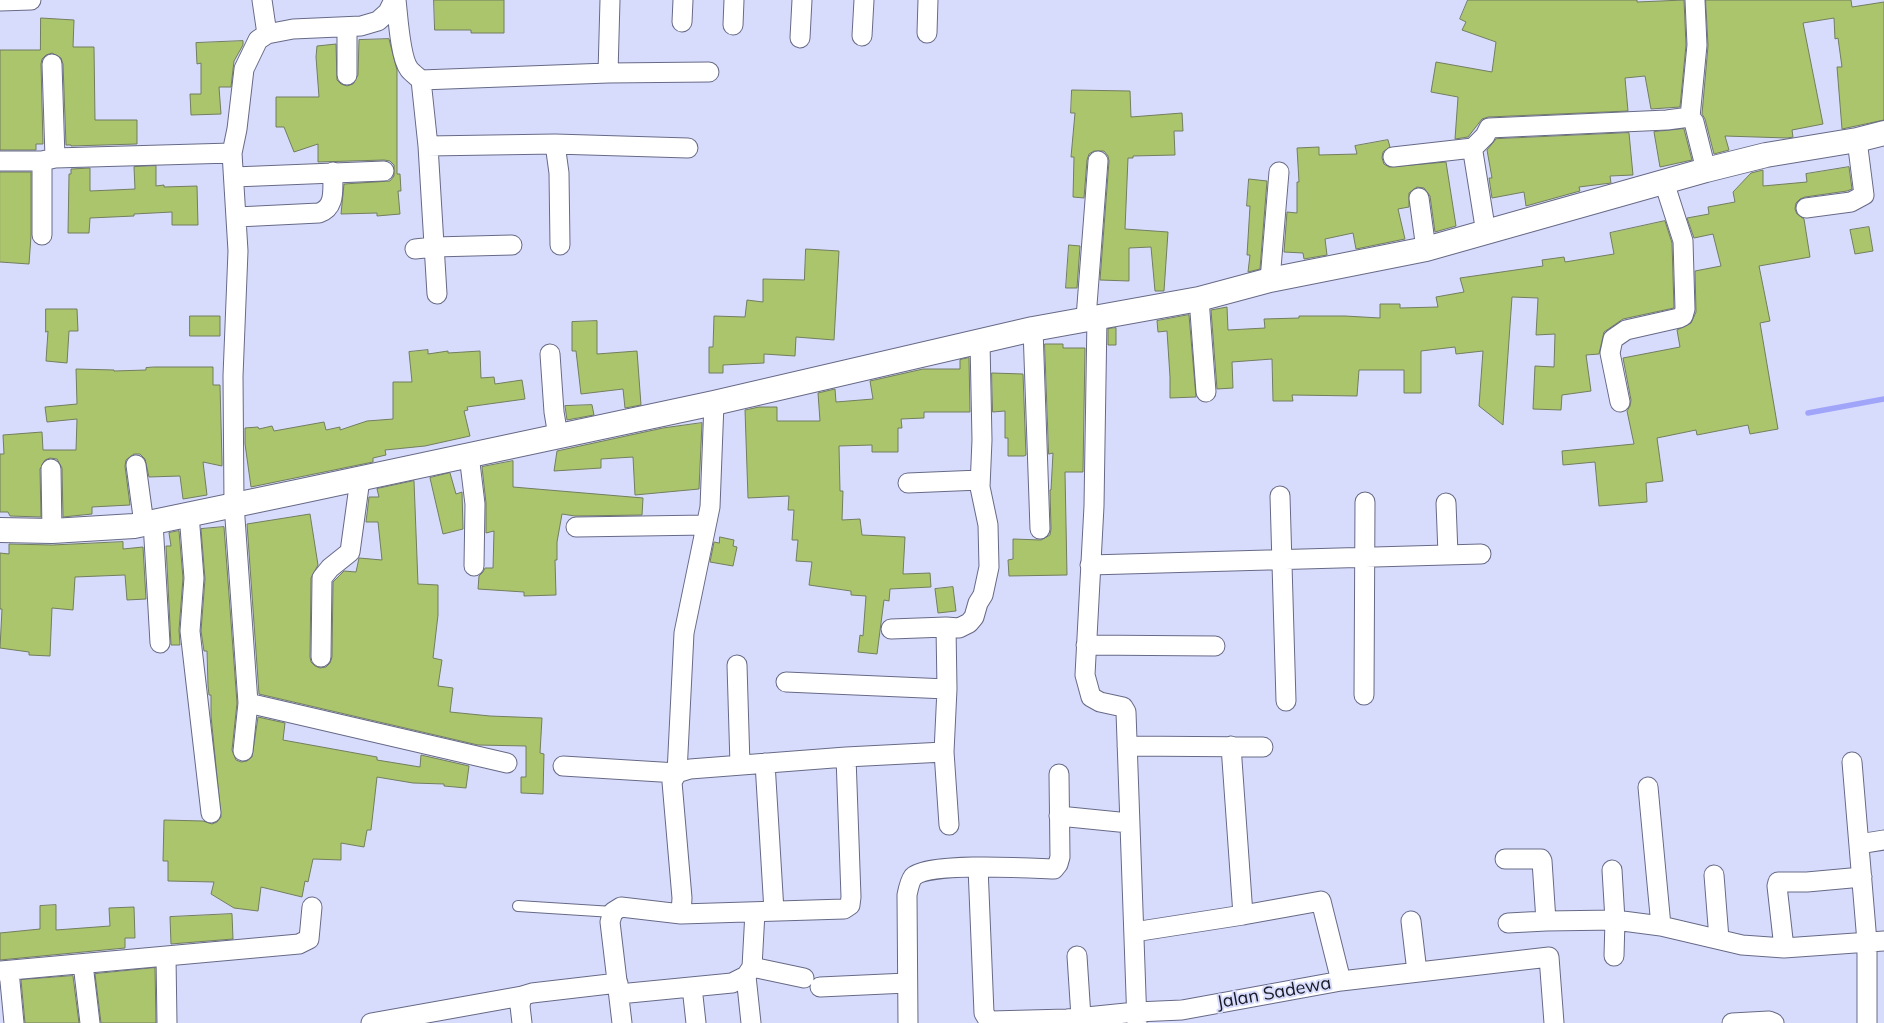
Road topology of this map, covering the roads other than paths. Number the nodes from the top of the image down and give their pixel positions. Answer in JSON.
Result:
{"nodes":[{"id":1,"x":31,"y":0,"type":"edge"},
{"id":2,"x":262,"y":0,"type":"edge"},
{"id":3,"x":395,"y":0,"type":"edge"},
{"id":4,"x":610,"y":0,"type":"edge"},
{"id":5,"x":683,"y":0,"type":"edge"},
{"id":6,"x":734,"y":0,"type":"edge"},
{"id":7,"x":802,"y":0,"type":"edge"},
{"id":8,"x":864,"y":0,"type":"edge"},
{"id":9,"x":928,"y":0,"type":"edge"},
{"id":10,"x":1696,"y":0,"type":"edge"},
{"id":11,"x":0,"y":1,"type":"edge"},
{"id":12,"x":682,"y":22,"type":"dead end"},
{"id":13,"x":733,"y":25,"type":"dead end"},
{"id":14,"x":347,"y":27,"type":"junction"},
{"id":15,"x":926,"y":33,"type":"dead end"},
{"id":16,"x":267,"y":34,"type":"junction"},
{"id":17,"x":862,"y":36,"type":"dead end"},
{"id":18,"x":800,"y":38,"type":"dead end"},
{"id":19,"x":52,"y":64,"type":"dead end"},
{"id":20,"x":709,"y":72,"type":"dead end"},
{"id":21,"x":608,"y":73,"type":"junction"},
{"id":22,"x":347,"y":75,"type":"dead end"},
{"id":23,"x":421,"y":80,"type":"junction"},
{"id":24,"x":1690,"y":117,"type":"junction"},
{"id":25,"x":1884,"y":133,"type":"edge"},
{"id":26,"x":1857,"y":140,"type":"junction"},
{"id":27,"x":555,"y":144,"type":"junction"},
{"id":28,"x":428,"y":146,"type":"junction"},
{"id":29,"x":688,"y":148,"type":"dead end"},
{"id":30,"x":1473,"y":148,"type":"junction"},
{"id":31,"x":232,"y":153,"type":"junction"},
{"id":32,"x":1393,"y":157,"type":"dead end"},
{"id":33,"x":49,"y":159,"type":"junction"},
{"id":34,"x":0,"y":161,"type":"edge"},
{"id":35,"x":1098,"y":162,"type":"dead end"},
{"id":36,"x":1706,"y":170,"type":"junction"},
{"id":37,"x":384,"y":171,"type":"dead end"},
{"id":38,"x":333,"y":172,"type":"junction"},
{"id":39,"x":1278,"y":172,"type":"dead end"},
{"id":40,"x":234,"y":177,"type":"junction"},
{"id":41,"x":1664,"y":182,"type":"junction"},
{"id":42,"x":1419,"y":198,"type":"dead end"},
{"id":43,"x":1806,"y":208,"type":"dead end"},
{"id":44,"x":237,"y":217,"type":"junction"},
{"id":45,"x":1486,"y":233,"type":"junction"},
{"id":46,"x":42,"y":235,"type":"dead end"},
{"id":47,"x":512,"y":245,"type":"dead end"},
{"id":48,"x":560,"y":245,"type":"dead end"},
{"id":49,"x":434,"y":247,"type":"junction"},
{"id":50,"x":415,"y":249,"type":"dead end"},
{"id":51,"x":1426,"y":249,"type":"junction"},
{"id":52,"x":1270,"y":280,"type":"junction"},
{"id":53,"x":437,"y":294,"type":"dead end"},
{"id":54,"x":1199,"y":299,"type":"junction"},
{"id":55,"x":1091,"y":318,"type":"junction"},
{"id":56,"x":1033,"y":329,"type":"junction"},
{"id":57,"x":980,"y":342,"type":"junction"},
{"id":58,"x":550,"y":354,"type":"dead end"},
{"id":59,"x":1206,"y":392,"type":"dead end"},
{"id":60,"x":1620,"y":402,"type":"dead end"},
{"id":61,"x":714,"y":403,"type":"junction"},
{"id":62,"x":558,"y":436,"type":"junction"},
{"id":63,"x":469,"y":455,"type":"junction"},
{"id":64,"x":136,"y":465,"type":"dead end"},
{"id":65,"x":51,"y":469,"type":"dead end"},
{"id":66,"x":360,"y":479,"type":"junction"},
{"id":67,"x":980,"y":480,"type":"junction"},
{"id":68,"x":908,"y":483,"type":"dead end"},
{"id":69,"x":1280,"y":496,"type":"dead end"},
{"id":70,"x":1365,"y":502,"type":"dead end"},
{"id":71,"x":1446,"y":503,"type":"dead end"},
{"id":72,"x":234,"y":504,"type":"junction"},
{"id":73,"x":189,"y":514,"type":"junction"},
{"id":74,"x":148,"y":523,"type":"junction"},
{"id":75,"x":706,"y":524,"type":"junction"},
{"id":76,"x":576,"y":527,"type":"dead end"},
{"id":77,"x":1040,"y":529,"type":"dead end"},
{"id":78,"x":0,"y":530,"type":"edge"},
{"id":79,"x":52,"y":531,"type":"junction"},
{"id":80,"x":1448,"y":554,"type":"junction"},
{"id":81,"x":1482,"y":554,"type":"dead end"},
{"id":82,"x":1366,"y":557,"type":"junction"},
{"id":83,"x":1281,"y":559,"type":"junction"},
{"id":84,"x":1090,"y":564,"type":"junction"},
{"id":85,"x":474,"y":566,"type":"dead end"},
{"id":86,"x":946,"y":627,"type":"junction"},
{"id":87,"x":890,"y":629,"type":"dead end"},
{"id":88,"x":160,"y":643,"type":"dead end"},
{"id":89,"x":1086,"y":645,"type":"junction"},
{"id":90,"x":1215,"y":646,"type":"dead end"},
{"id":91,"x":321,"y":657,"type":"dead end"},
{"id":92,"x":737,"y":665,"type":"dead end"},
{"id":93,"x":786,"y":682,"type":"dead end"},
{"id":94,"x":947,"y":689,"type":"junction"},
{"id":95,"x":1364,"y":695,"type":"dead end"},
{"id":96,"x":1286,"y":701,"type":"dead end"},
{"id":97,"x":248,"y":703,"type":"junction"},
{"id":98,"x":1127,"y":746,"type":"junction"},
{"id":99,"x":1231,"y":746,"type":"junction"},
{"id":100,"x":1263,"y":747,"type":"dead end"},
{"id":101,"x":244,"y":751,"type":"dead end"},
{"id":102,"x":944,"y":752,"type":"junction"},
{"id":103,"x":846,"y":757,"type":"junction"},
{"id":104,"x":507,"y":762,"type":"dead end"},
{"id":105,"x":1852,"y":762,"type":"dead end"},
{"id":106,"x":766,"y":763,"type":"junction"},
{"id":107,"x":563,"y":766,"type":"dead end"},
{"id":108,"x":740,"y":766,"type":"junction"},
{"id":109,"x":677,"y":774,"type":"junction"},
{"id":110,"x":1059,"y":774,"type":"dead end"},
{"id":111,"x":1648,"y":787,"type":"dead end"},
{"id":112,"x":211,"y":813,"type":"dead end"},
{"id":113,"x":1059,"y":816,"type":"junction"},
{"id":114,"x":1129,"y":823,"type":"junction"},
{"id":115,"x":949,"y":825,"type":"dead end"},
{"id":116,"x":1884,"y":840,"type":"edge"},
{"id":117,"x":1859,"y":844,"type":"junction"},
{"id":118,"x":1505,"y":859,"type":"dead end"},
{"id":119,"x":978,"y":867,"type":"junction"},
{"id":120,"x":1612,"y":870,"type":"dead end"},
{"id":121,"x":1714,"y":875,"type":"dead end"},
{"id":122,"x":1862,"y":877,"type":"junction"},
{"id":123,"x":518,"y":906,"type":"dead end"},
{"id":124,"x":312,"y":907,"type":"dead end"},
{"id":125,"x":613,"y":912,"type":"junction"},
{"id":126,"x":755,"y":912,"type":"junction"},
{"id":127,"x":774,"y":912,"type":"junction"},
{"id":128,"x":681,"y":914,"type":"junction"},
{"id":129,"x":1244,"y":915,"type":"junction"},
{"id":130,"x":1614,"y":920,"type":"junction"},
{"id":131,"x":1411,"y":921,"type":"dead end"},
{"id":132,"x":1546,"y":921,"type":"junction"},
{"id":133,"x":1508,"y":924,"type":"dead end"},
{"id":134,"x":1661,"y":926,"type":"junction"},
{"id":135,"x":1134,"y":932,"type":"junction"},
{"id":136,"x":1719,"y":939,"type":"junction"},
{"id":137,"x":1875,"y":941,"type":"edge"},
{"id":138,"x":1784,"y":948,"type":"junction"},
{"id":139,"x":1077,"y":956,"type":"dead end"},
{"id":140,"x":1614,"y":956,"type":"dead end"},
{"id":141,"x":166,"y":957,"type":"junction"},
{"id":142,"x":83,"y":964,"type":"junction"},
{"id":143,"x":5,"y":971,"type":"edge"},
{"id":144,"x":749,"y":971,"type":"junction"},
{"id":145,"x":1417,"y":972,"type":"junction"},
{"id":146,"x":804,"y":978,"type":"dead end"},
{"id":147,"x":1342,"y":980,"type":"junction"},
{"id":148,"x":907,"y":983,"type":"junction"},
{"id":149,"x":692,"y":987,"type":"junction"},
{"id":150,"x":820,"y":987,"type":"dead end"},
{"id":151,"x":618,"y":988,"type":"junction"},
{"id":152,"x":522,"y":996,"type":"junction"},
{"id":153,"x":1873,"y":1014,"type":"edge"},
{"id":154,"x":1080,"y":1017,"type":"junction"},
{"id":155,"x":1136,"y":1017,"type":"edge"},
{"id":156,"x":426,"y":1018,"type":"edge"},
{"id":157,"x":14,"y":1023,"type":"edge"},
{"id":158,"x":90,"y":1023,"type":"edge"},
{"id":159,"x":167,"y":1023,"type":"edge"},
{"id":160,"x":371,"y":1023,"type":"edge"},
{"id":161,"x":522,"y":1023,"type":"edge"},
{"id":162,"x":622,"y":1023,"type":"edge"},
{"id":163,"x":696,"y":1023,"type":"edge"},
{"id":164,"x":751,"y":1023,"type":"edge"},
{"id":165,"x":908,"y":1023,"type":"edge"},
{"id":166,"x":1554,"y":1023,"type":"edge"},
{"id":167,"x":1732,"y":1023,"type":"edge"},
{"id":168,"x":1774,"y":1023,"type":"edge"}],
"edges":[{"from":1,"to":11,"type":"street"},
{"from":2,"to":16,"type":"street"},
{"from":3,"to":14,"type":"street"},
{"from":3,"to":23,"type":"street"},
{"from":4,"to":21,"type":"street"},
{"from":5,"to":12,"type":"street"},
{"from":6,"to":13,"type":"street"},
{"from":7,"to":18,"type":"street"},
{"from":8,"to":17,"type":"street"},
{"from":9,"to":15,"type":"street"},
{"from":10,"to":24,"type":"street"},
{"from":14,"to":16,"type":"street"},
{"from":14,"to":22,"type":"street"},
{"from":16,"to":31,"type":"street"},
{"from":19,"to":33,"type":"street"},
{"from":20,"to":21,"type":"street"},
{"from":21,"to":23,"type":"street"},
{"from":23,"to":28,"type":"street"},
{"from":24,"to":30,"type":"street"},
{"from":24,"to":36,"type":"street"},
{"from":25,"to":26,"type":"street"},
{"from":26,"to":36,"type":"street"},
{"from":26,"to":43,"type":"street"},
{"from":27,"to":28,"type":"street"},
{"from":27,"to":29,"type":"street"},
{"from":27,"to":48,"type":"street"},
{"from":28,"to":49,"type":"street"},
{"from":30,"to":32,"type":"street"},
{"from":30,"to":45,"type":"street"},
{"from":31,"to":33,"type":"street"},
{"from":31,"to":40,"type":"street"},
{"from":33,"to":34,"type":"street"},
{"from":33,"to":46,"type":"street"},
{"from":35,"to":55,"type":"street"},
{"from":36,"to":41,"type":"street"},
{"from":37,"to":38,"type":"street"},
{"from":38,"to":40,"type":"street"},
{"from":38,"to":44,"type":"street"},
{"from":39,"to":52,"type":"street"},
{"from":40,"to":44,"type":"street"},
{"from":41,"to":45,"type":"street"},
{"from":41,"to":60,"type":"street"},
{"from":42,"to":51,"type":"street"},
{"from":44,"to":72,"type":"street"},
{"from":45,"to":51,"type":"street"},
{"from":47,"to":49,"type":"street"},
{"from":49,"to":50,"type":"street"},
{"from":49,"to":53,"type":"street"},
{"from":51,"to":52,"type":"street"},
{"from":52,"to":54,"type":"street"},
{"from":54,"to":55,"type":"street"},
{"from":54,"to":59,"type":"street"},
{"from":55,"to":56,"type":"street"},
{"from":55,"to":84,"type":"street"},
{"from":56,"to":57,"type":"street"},
{"from":56,"to":77,"type":"street"},
{"from":57,"to":61,"type":"street"},
{"from":57,"to":67,"type":"street"},
{"from":58,"to":62,"type":"street"},
{"from":61,"to":62,"type":"street"},
{"from":61,"to":75,"type":"street"},
{"from":62,"to":63,"type":"street"},
{"from":63,"to":66,"type":"street"},
{"from":63,"to":85,"type":"street"},
{"from":64,"to":74,"type":"street"},
{"from":65,"to":79,"type":"street"},
{"from":66,"to":72,"type":"street"},
{"from":66,"to":91,"type":"street"},
{"from":67,"to":68,"type":"street"},
{"from":67,"to":86,"type":"street"},
{"from":69,"to":83,"type":"street"},
{"from":70,"to":82,"type":"street"},
{"from":71,"to":80,"type":"street"},
{"from":72,"to":73,"type":"street"},
{"from":72,"to":97,"type":"street"},
{"from":73,"to":74,"type":"street"},
{"from":73,"to":112,"type":"street"},
{"from":74,"to":79,"type":"street"},
{"from":74,"to":88,"type":"street"},
{"from":75,"to":76,"type":"street"},
{"from":75,"to":109,"type":"street"},
{"from":78,"to":79,"type":"street"},
{"from":80,"to":81,"type":"street"},
{"from":80,"to":82,"type":"street"},
{"from":82,"to":83,"type":"street"},
{"from":82,"to":95,"type":"street"},
{"from":83,"to":84,"type":"street"},
{"from":83,"to":96,"type":"street"},
{"from":84,"to":89,"type":"street"},
{"from":86,"to":87,"type":"street"},
{"from":86,"to":94,"type":"street"},
{"from":89,"to":90,"type":"street"},
{"from":89,"to":98,"type":"street"},
{"from":92,"to":108,"type":"street"},
{"from":93,"to":94,"type":"street"},
{"from":94,"to":102,"type":"street"},
{"from":97,"to":101,"type":"street"},
{"from":97,"to":104,"type":"street"},
{"from":98,"to":99,"type":"street"},
{"from":98,"to":114,"type":"street"},
{"from":99,"to":100,"type":"street"},
{"from":99,"to":129,"type":"street"},
{"from":102,"to":103,"type":"street"},
{"from":102,"to":115,"type":"street"},
{"from":103,"to":106,"type":"street"},
{"from":103,"to":127,"type":"street"},
{"from":105,"to":117,"type":"street"},
{"from":106,"to":108,"type":"street"},
{"from":106,"to":127,"type":"street"},
{"from":107,"to":109,"type":"street"},
{"from":108,"to":109,"type":"street"},
{"from":109,"to":128,"type":"street"},
{"from":110,"to":113,"type":"street"},
{"from":111,"to":134,"type":"street"},
{"from":113,"to":114,"type":"street"},
{"from":113,"to":119,"type":"street"},
{"from":114,"to":135,"type":"street"},
{"from":116,"to":117,"type":"street"},
{"from":117,"to":122,"type":"street"},
{"from":118,"to":132,"type":"street"},
{"from":119,"to":148,"type":"street"},
{"from":119,"to":154,"type":"street","name":"Jalan Sadewa"},
{"from":120,"to":130,"type":"street"},
{"from":121,"to":136,"type":"street"},
{"from":122,"to":137,"type":"street"},
{"from":122,"to":138,"type":"street"},
{"from":123,"to":125,"type":"lane"},
{"from":124,"to":141,"type":"street"},
{"from":125,"to":128,"type":"street"},
{"from":125,"to":151,"type":"street"},
{"from":126,"to":127,"type":"street"},
{"from":126,"to":128,"type":"street"},
{"from":126,"to":144,"type":"street"},
{"from":129,"to":135,"type":"street"},
{"from":129,"to":147,"type":"street","name":"Jalan Sadewa"},
{"from":130,"to":132,"type":"street"},
{"from":130,"to":134,"type":"street"},
{"from":130,"to":140,"type":"street"},
{"from":131,"to":145,"type":"street"},
{"from":132,"to":133,"type":"street"},
{"from":134,"to":136,"type":"street"},
{"from":135,"to":155,"type":"street"},
{"from":136,"to":138,"type":"street"},
{"from":137,"to":138,"type":"street"},
{"from":137,"to":153,"type":"street"},
{"from":139,"to":154,"type":"street"},
{"from":141,"to":142,"type":"street"},
{"from":141,"to":159,"type":"street"},
{"from":142,"to":143,"type":"street"},
{"from":142,"to":158,"type":"street"},
{"from":143,"to":157,"type":"street"},
{"from":144,"to":146,"type":"street"},
{"from":144,"to":149,"type":"street"},
{"from":144,"to":164,"type":"street"},
{"from":145,"to":147,"type":"street"},
{"from":145,"to":166,"type":"street"},
{"from":147,"to":155,"type":"street","name":"Jalan Sadewa"},
{"from":148,"to":150,"type":"street"},
{"from":148,"to":165,"type":"street"},
{"from":149,"to":151,"type":"street"},
{"from":149,"to":163,"type":"street"},
{"from":151,"to":152,"type":"street"},
{"from":151,"to":162,"type":"street"},
{"from":152,"to":156,"type":"street"},
{"from":152,"to":161,"type":"street"},
{"from":154,"to":155,"type":"street","name":"Jalan Sadewa"},
{"from":156,"to":160,"type":"street"},
{"from":167,"to":168,"type":"street"}]}
